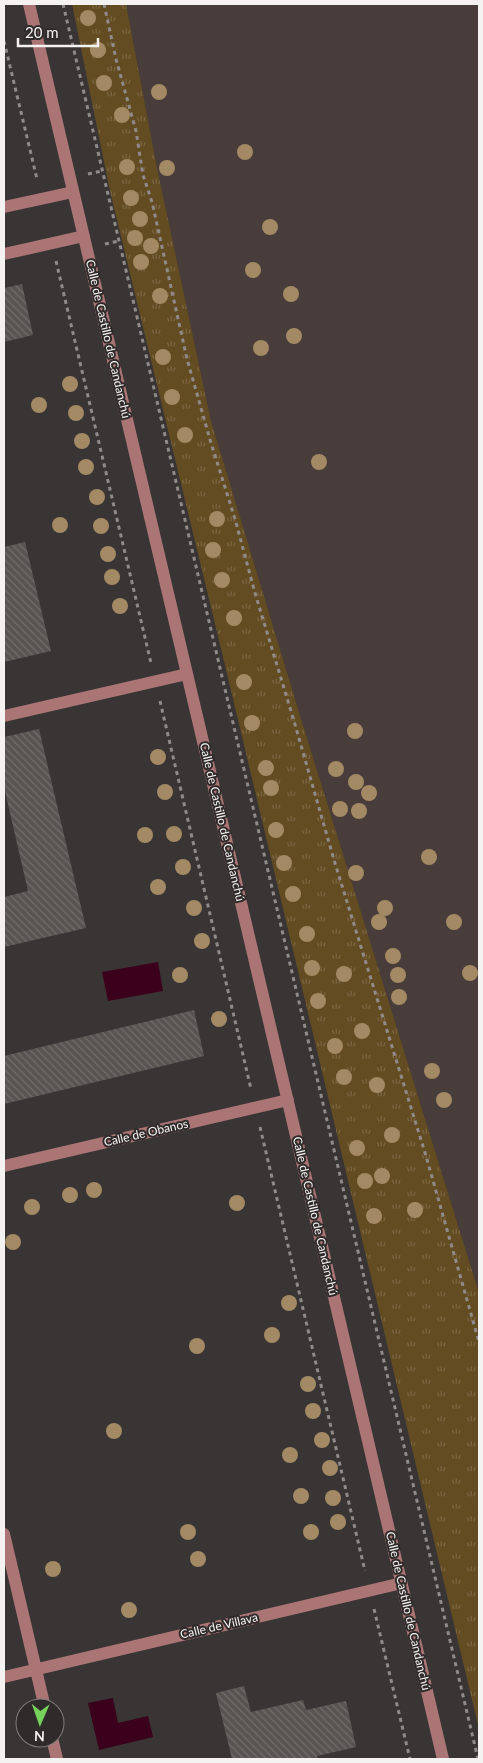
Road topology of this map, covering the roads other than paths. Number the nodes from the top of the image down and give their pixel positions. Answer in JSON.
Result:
{"nodes":[{"id":1,"x":29,"y":4,"type":"edge"},
{"id":2,"x":73,"y":192,"type":"junction"},
{"id":3,"x":4,"y":207,"type":"edge"},
{"id":4,"x":84,"y":236,"type":"junction"},
{"id":5,"x":4,"y":254,"type":"edge"},
{"id":6,"x":187,"y":674,"type":"junction"},
{"id":7,"x":4,"y":716,"type":"edge"},
{"id":8,"x":288,"y":1100,"type":"junction"},
{"id":9,"x":4,"y":1166,"type":"edge"},
{"id":10,"x":4,"y":1534,"type":"edge"},
{"id":11,"x":402,"y":1583,"type":"junction"},
{"id":12,"x":36,"y":1669,"type":"junction"},
{"id":13,"x":4,"y":1677,"type":"edge"},
{"id":14,"x":43,"y":1698,"type":"edge"},
{"id":15,"x":443,"y":1759,"type":"edge"}],
"edges":[{"from":1,"to":2,"type":"street","name":"Calle de Castillo de Candanchú"},
{"from":2,"to":3,"type":"street"},
{"from":2,"to":4,"type":"street","name":"Calle de Castillo de Candanchú"},
{"from":4,"to":5,"type":"street"},
{"from":4,"to":6,"type":"street","name":"Calle de Castillo de Candanchú"},
{"from":6,"to":7,"type":"street"},
{"from":6,"to":8,"type":"street","name":"Calle de Castillo de Candanchú"},
{"from":8,"to":9,"type":"street","name":"Calle de Obanos"},
{"from":8,"to":11,"type":"street","name":"Calle de Castillo de Candanchú"},
{"from":10,"to":12,"type":"street"},
{"from":11,"to":12,"type":"street","name":"Calle de Villava"},
{"from":11,"to":15,"type":"street","name":"Calle de Castillo de Candanchú"},
{"from":12,"to":13,"type":"street","name":"Calle de Villava"},
{"from":12,"to":14,"type":"street"}]}
